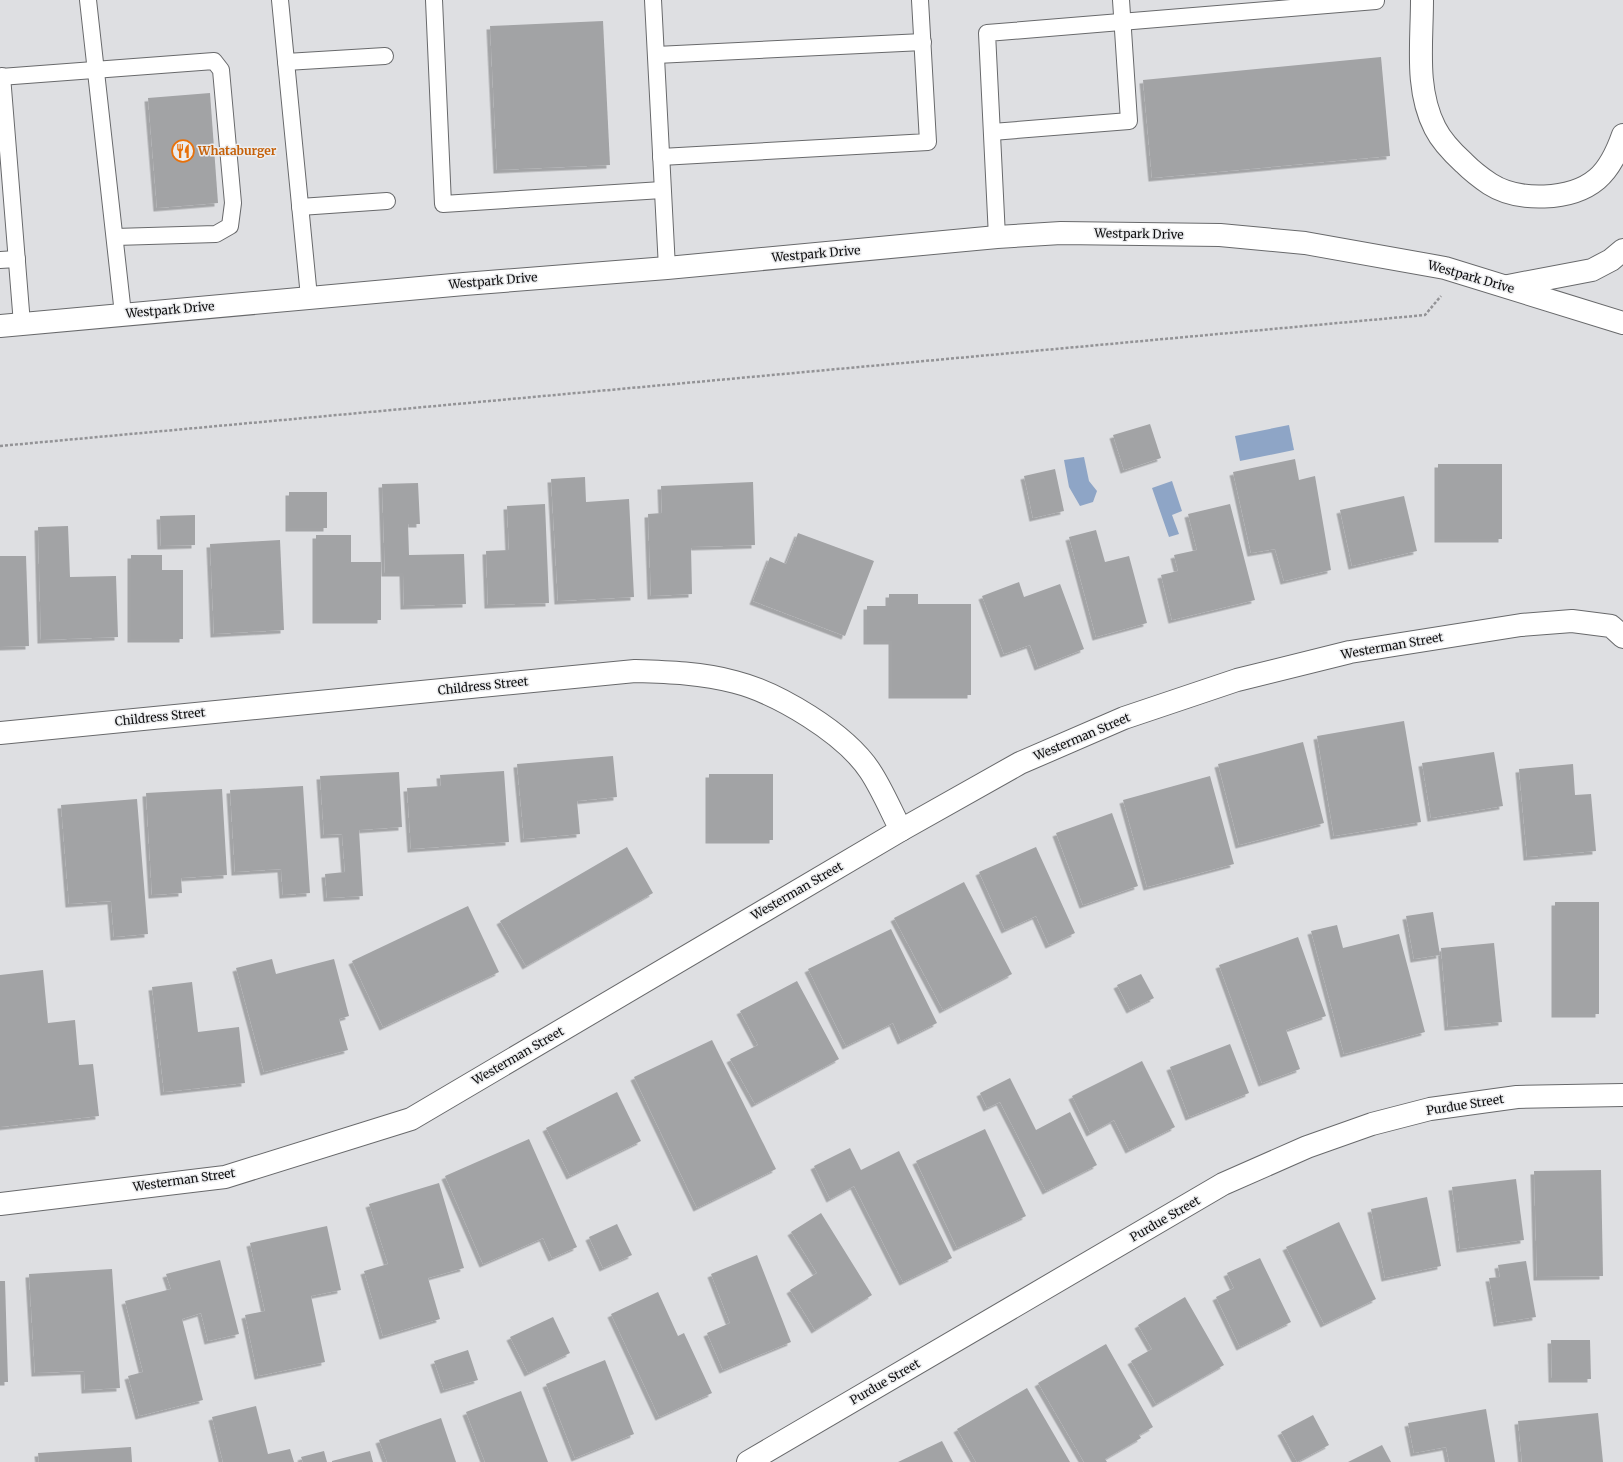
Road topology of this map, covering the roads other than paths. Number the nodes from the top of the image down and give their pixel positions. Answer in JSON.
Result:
{"nodes":[{"id":1,"x":88,"y":0,"type":"edge"},
{"id":2,"x":280,"y":0,"type":"edge"},
{"id":3,"x":434,"y":0,"type":"edge"},
{"id":4,"x":653,"y":0,"type":"edge"},
{"id":5,"x":920,"y":0,"type":"edge"},
{"id":6,"x":1121,"y":0,"type":"edge"},
{"id":7,"x":1422,"y":0,"type":"edge"},
{"id":8,"x":1376,"y":1,"type":"dead end"},
{"id":9,"x":1335,"y":2,"type":"edge"},
{"id":10,"x":1122,"y":22,"type":"junction"},
{"id":11,"x":922,"y":42,"type":"junction"},
{"id":12,"x":656,"y":55,"type":"junction"},
{"id":13,"x":385,"y":56,"type":"dead end"},
{"id":14,"x":286,"y":62,"type":"junction"},
{"id":15,"x":96,"y":69,"type":"junction"},
{"id":16,"x":1,"y":76,"type":"edge"},
{"id":17,"x":992,"y":132,"type":"junction"},
{"id":18,"x":1623,"y":135,"type":"edge"},
{"id":19,"x":661,"y":157,"type":"junction"},
{"id":20,"x":662,"y":190,"type":"junction"},
{"id":21,"x":387,"y":201,"type":"dead end"},
{"id":22,"x":300,"y":207,"type":"junction"},
{"id":23,"x":115,"y":237,"type":"junction"},
{"id":24,"x":997,"y":237,"type":"junction"},
{"id":25,"x":1623,"y":250,"type":"edge"},
{"id":26,"x":17,"y":259,"type":"junction"},
{"id":27,"x":0,"y":260,"type":"edge"},
{"id":28,"x":667,"y":268,"type":"junction"},
{"id":29,"x":1505,"y":287,"type":"junction"},
{"id":30,"x":309,"y":298,"type":"junction"},
{"id":31,"x":123,"y":314,"type":"junction"},
{"id":32,"x":1623,"y":323,"type":"edge"},
{"id":33,"x":22,"y":324,"type":"junction"},
{"id":34,"x":0,"y":326,"type":"edge"},
{"id":35,"x":1617,"y":631,"type":"edge"},
{"id":36,"x":0,"y":733,"type":"edge"},
{"id":37,"x":901,"y":830,"type":"junction"},
{"id":38,"x":1623,"y":1095,"type":"edge"},
{"id":39,"x":0,"y":1204,"type":"edge"},
{"id":40,"x":748,"y":1462,"type":"edge"}],
"edges":[{"from":1,"to":15,"type":"lane"},
{"from":2,"to":14,"type":"lane"},
{"from":3,"to":20,"type":"lane"},
{"from":4,"to":12,"type":"lane"},
{"from":5,"to":11,"type":"lane"},
{"from":6,"to":10,"type":"lane"},
{"from":7,"to":18,"type":"street"},
{"from":8,"to":9,"type":"lane"},
{"from":9,"to":10,"type":"lane"},
{"from":10,"to":17,"type":"lane"},
{"from":10,"to":17,"type":"lane"},
{"from":11,"to":12,"type":"lane"},
{"from":11,"to":19,"type":"lane"},
{"from":12,"to":19,"type":"lane"},
{"from":13,"to":14,"type":"lane"},
{"from":14,"to":22,"type":"lane"},
{"from":15,"to":16,"type":"lane"},
{"from":15,"to":23,"type":"lane"},
{"from":15,"to":23,"type":"lane"},
{"from":16,"to":26,"type":"lane"},
{"from":17,"to":24,"type":"lane"},
{"from":19,"to":20,"type":"lane"},
{"from":20,"to":28,"type":"lane"},
{"from":21,"to":22,"type":"lane"},
{"from":22,"to":30,"type":"lane"},
{"from":23,"to":31,"type":"lane"},
{"from":24,"to":28,"type":"street","name":"Westpark Drive"},
{"from":24,"to":29,"type":"street","name":"Westpark Drive"},
{"from":25,"to":29,"type":"street"},
{"from":26,"to":27,"type":"lane"},
{"from":26,"to":33,"type":"lane"},
{"from":28,"to":30,"type":"street","name":"Westpark Drive"},
{"from":29,"to":32,"type":"street","name":"Westpark Drive"},
{"from":30,"to":31,"type":"street","name":"Westpark Drive"},
{"from":31,"to":33,"type":"street","name":"Westpark Drive"},
{"from":33,"to":34,"type":"street","name":"Westpark Drive"},
{"from":35,"to":37,"type":"street","name":"Westerman Street"},
{"from":36,"to":37,"type":"street","name":"Childress Street"},
{"from":37,"to":39,"type":"street","name":"Westerman Street"},
{"from":38,"to":40,"type":"street","name":"Purdue Street"}]}
